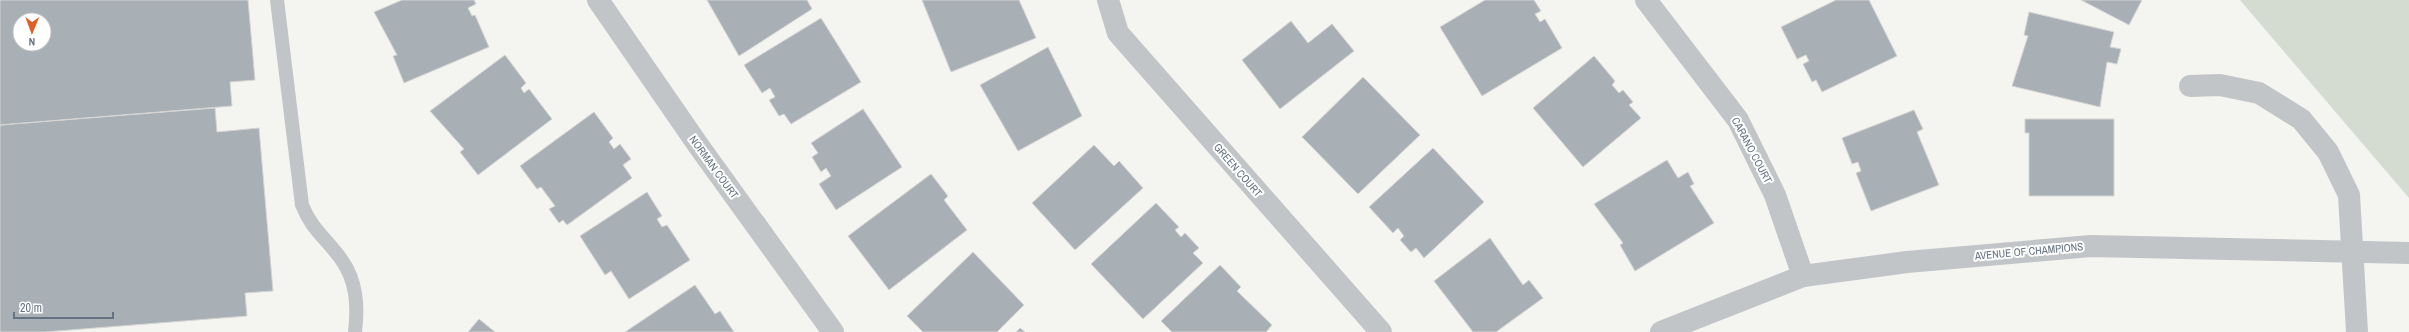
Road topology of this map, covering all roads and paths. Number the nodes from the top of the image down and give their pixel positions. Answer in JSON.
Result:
{"nodes":[{"id":1,"x":277,"y":0,"type":"edge"},
{"id":2,"x":598,"y":0,"type":"edge"},
{"id":3,"x":1108,"y":0,"type":"edge"},
{"id":4,"x":1646,"y":0,"type":"edge"},
{"id":5,"x":2190,"y":86,"type":"dead end"},
{"id":6,"x":2351,"y":251,"type":"junction"},
{"id":7,"x":2409,"y":253,"type":"edge"},
{"id":8,"x":1803,"y":276,"type":"junction"},
{"id":9,"x":355,"y":332,"type":"edge"},
{"id":10,"x":833,"y":332,"type":"edge"},
{"id":11,"x":1381,"y":332,"type":"edge"},
{"id":12,"x":1661,"y":332,"type":"edge"},
{"id":13,"x":2357,"y":332,"type":"edge"}],
"edges":[{"from":1,"to":9,"type":"lane"},
{"from":2,"to":10,"type":"street","name":"NORMAN COURT"},
{"from":3,"to":11,"type":"street","name":"GREEN COURT"},
{"from":4,"to":8,"type":"street","name":"CARANO COURT"},
{"from":5,"to":6,"type":"street"},
{"from":6,"to":7,"type":"street","name":"AVENUE OF CHAMPIONS"},
{"from":6,"to":8,"type":"street","name":"AVENUE OF CHAMPIONS"},
{"from":6,"to":13,"type":"street"},
{"from":8,"to":12,"type":"street","name":"AVENUE OF CHAMPIONS"}]}
